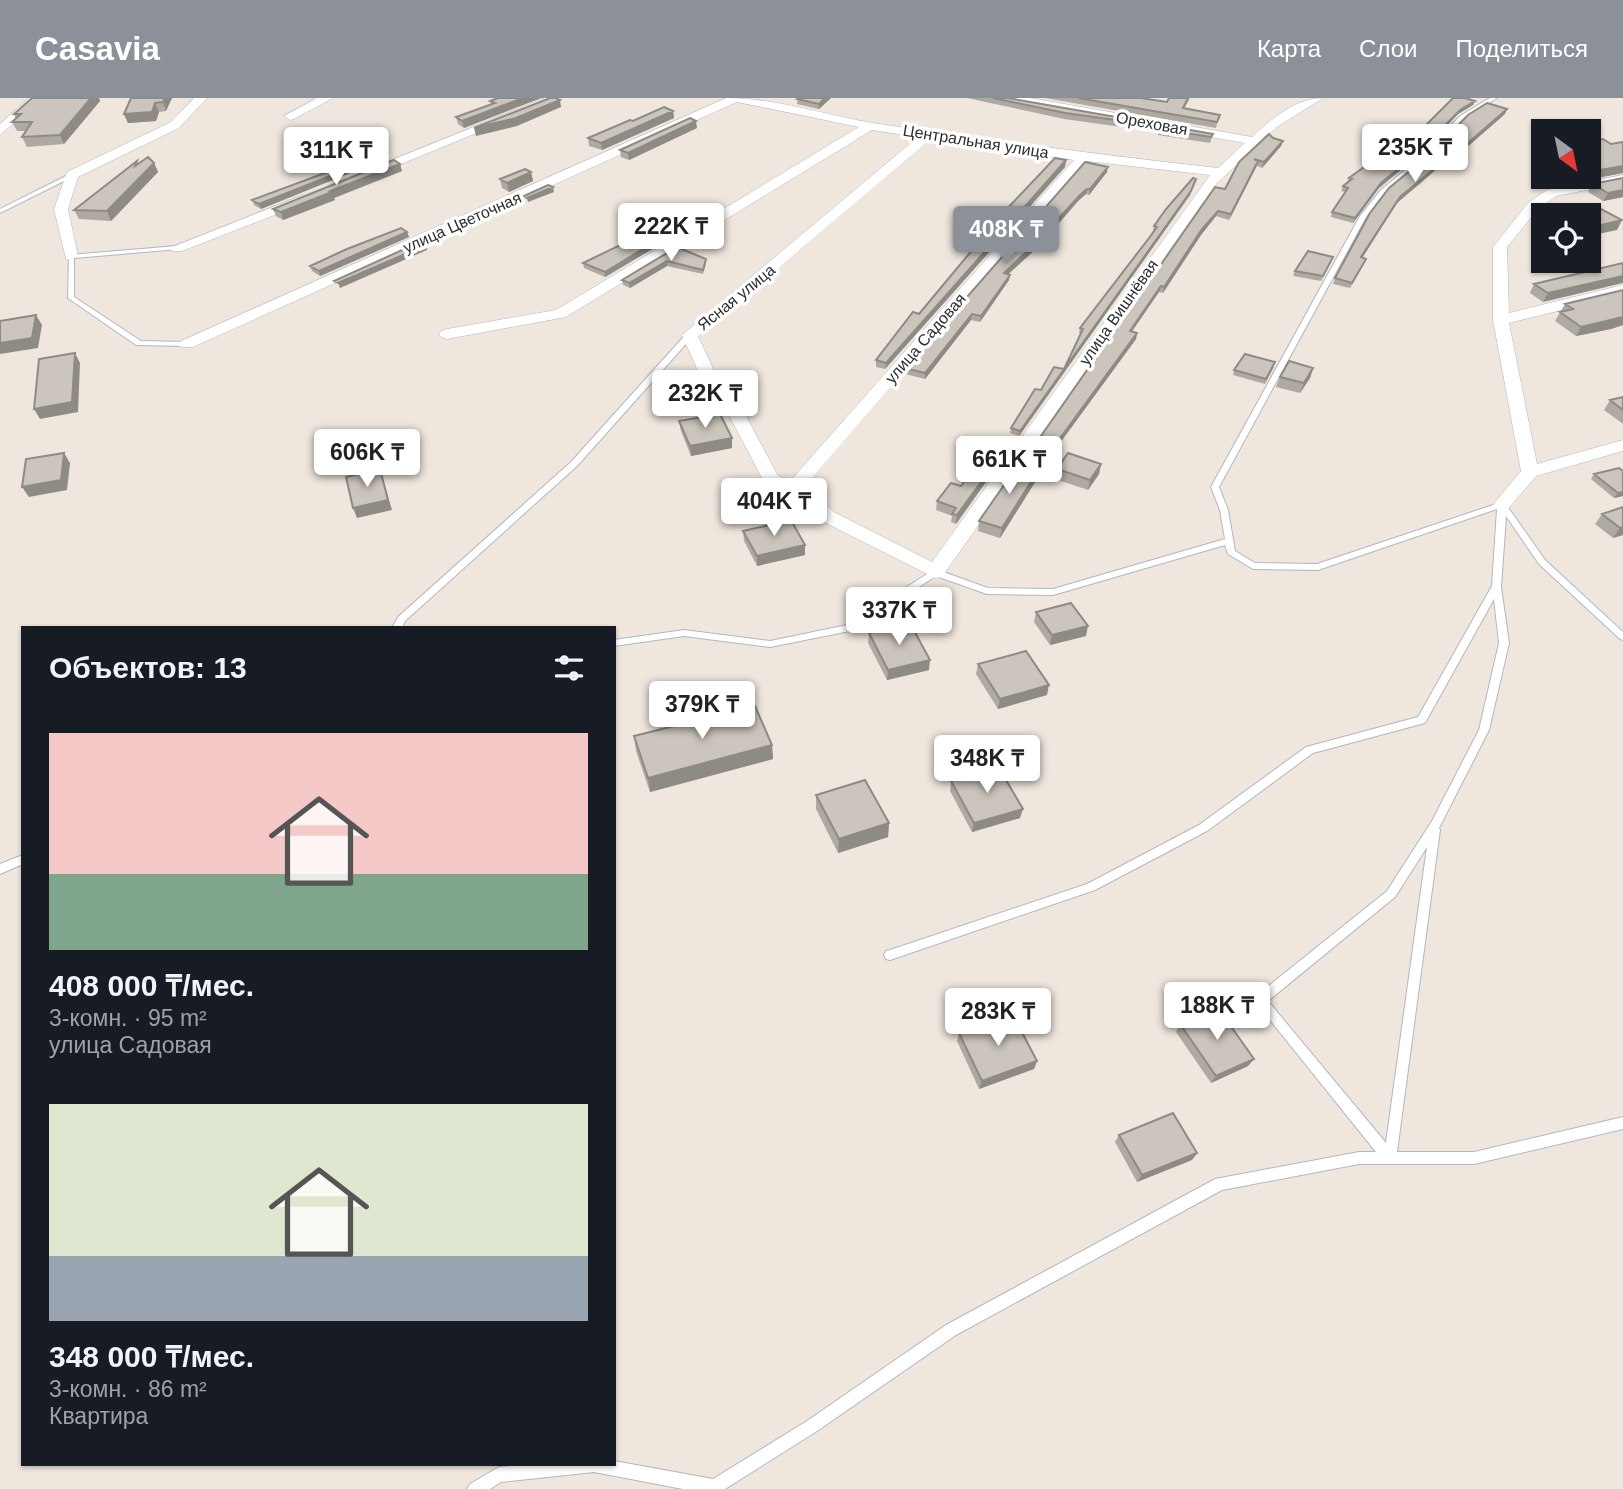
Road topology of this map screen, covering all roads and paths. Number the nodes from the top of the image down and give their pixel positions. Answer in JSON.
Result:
{"nodes":[{"id":1,"x":36,"y":98,"type":"edge"},
{"id":2,"x":201,"y":98,"type":"edge"},
{"id":3,"x":327,"y":98,"type":"edge"},
{"id":4,"x":556,"y":98,"type":"edge"},
{"id":5,"x":736,"y":98,"type":"edge"},
{"id":6,"x":1009,"y":98,"type":"edge"},
{"id":7,"x":1317,"y":98,"type":"edge"},
{"id":8,"x":1494,"y":98,"type":"edge"},
{"id":9,"x":290,"y":116,"type":"dead end"},
{"id":10,"x":870,"y":126,"type":"junction"},
{"id":11,"x":0,"y":131,"type":"edge"},
{"id":12,"x":930,"y":132,"type":"junction"},
{"id":13,"x":1254,"y":141,"type":"junction"},
{"id":14,"x":1083,"y":158,"type":"junction"},
{"id":15,"x":1219,"y":173,"type":"junction"},
{"id":16,"x":72,"y":175,"type":"junction"},
{"id":17,"x":352,"y":179,"type":"edge"},
{"id":18,"x":1623,"y":179,"type":"edge"},
{"id":19,"x":314,"y":194,"type":"edge"},
{"id":20,"x":0,"y":211,"type":"edge"},
{"id":21,"x":177,"y":248,"type":"joint"},
{"id":22,"x":71,"y":256,"type":"junction"},
{"id":23,"x":1623,"y":290,"type":"edge"},
{"id":24,"x":1501,"y":320,"type":"junction"},
{"id":25,"x":447,"y":334,"type":"dead end"},
{"id":26,"x":690,"y":335,"type":"junction"},
{"id":27,"x":187,"y":344,"type":"joint"},
{"id":28,"x":1623,"y":445,"type":"edge"},
{"id":29,"x":1530,"y":472,"type":"junction"},
{"id":30,"x":795,"y":487,"type":"junction"},
{"id":31,"x":1502,"y":506,"type":"junction"},
{"id":32,"x":1229,"y":541,"type":"junction"},
{"id":33,"x":935,"y":572,"type":"junction"},
{"id":34,"x":1497,"y":586,"type":"junction"},
{"id":35,"x":398,"y":626,"type":"edge"},
{"id":36,"x":1623,"y":637,"type":"edge"},
{"id":37,"x":616,"y":643,"type":"edge"},
{"id":38,"x":1436,"y":824,"type":"junction"},
{"id":39,"x":21,"y":860,"type":"edge"},
{"id":40,"x":0,"y":869,"type":"edge"},
{"id":41,"x":890,"y":955,"type":"dead end"},
{"id":42,"x":1623,"y":1123,"type":"edge"},
{"id":43,"x":1390,"y":1158,"type":"junction"},
{"id":44,"x":584,"y":1466,"type":"edge"},
{"id":45,"x":599,"y":1466,"type":"edge"},
{"id":46,"x":475,"y":1489,"type":"edge"}],
"edges":[{"from":1,"to":11,"type":"street"},
{"from":2,"to":16,"type":"street"},
{"from":3,"to":9,"type":"street"},
{"from":4,"to":17,"type":"street"},
{"from":5,"to":10,"type":"street","name":"Центральная улица"},
{"from":5,"to":27,"type":"street","name":"улица Цветочная"},
{"from":6,"to":13,"type":"street","name":"Ореховая"},
{"from":7,"to":13,"type":"street","name":"улица Вишнёвая"},
{"from":8,"to":32,"type":"lane"},
{"from":10,"to":12,"type":"street","name":"Центральная улица"},
{"from":10,"to":25,"type":"street"},
{"from":12,"to":14,"type":"street","name":"Центральная улица"},
{"from":12,"to":26,"type":"street","name":"Ясная улица"},
{"from":13,"to":15,"type":"street","name":"улица Вишнёвая"},
{"from":14,"to":15,"type":"street","name":"Центральная улица"},
{"from":14,"to":30,"type":"street","name":"улица Садовая"},
{"from":15,"to":33,"type":"street","name":"улица Вишнёвая"},
{"from":16,"to":20,"type":"lane"},
{"from":16,"to":22,"type":"street"},
{"from":18,"to":24,"type":"street"},
{"from":19,"to":21,"type":"street"},
{"from":21,"to":22,"type":"lane"},
{"from":22,"to":27,"type":"lane"},
{"from":23,"to":24,"type":"street"},
{"from":24,"to":29,"type":"street"},
{"from":26,"to":30,"type":"street","name":"Ясная улица"},
{"from":26,"to":35,"type":"lane"},
{"from":28,"to":29,"type":"street"},
{"from":29,"to":31,"type":"street"},
{"from":30,"to":33,"type":"street","name":"Ясная улица"},
{"from":31,"to":32,"type":"lane"},
{"from":31,"to":34,"type":"lane"},
{"from":31,"to":36,"type":"lane"},
{"from":32,"to":33,"type":"lane"},
{"from":33,"to":37,"type":"lane"},
{"from":34,"to":38,"type":"lane"},
{"from":34,"to":41,"type":"lane"},
{"from":38,"to":43,"type":"lane"},
{"from":38,"to":43,"type":"lane"},
{"from":39,"to":40,"type":"lane"},
{"from":42,"to":43,"type":"lane"},
{"from":43,"to":45,"type":"lane"},
{"from":44,"to":46,"type":"lane"}]}
